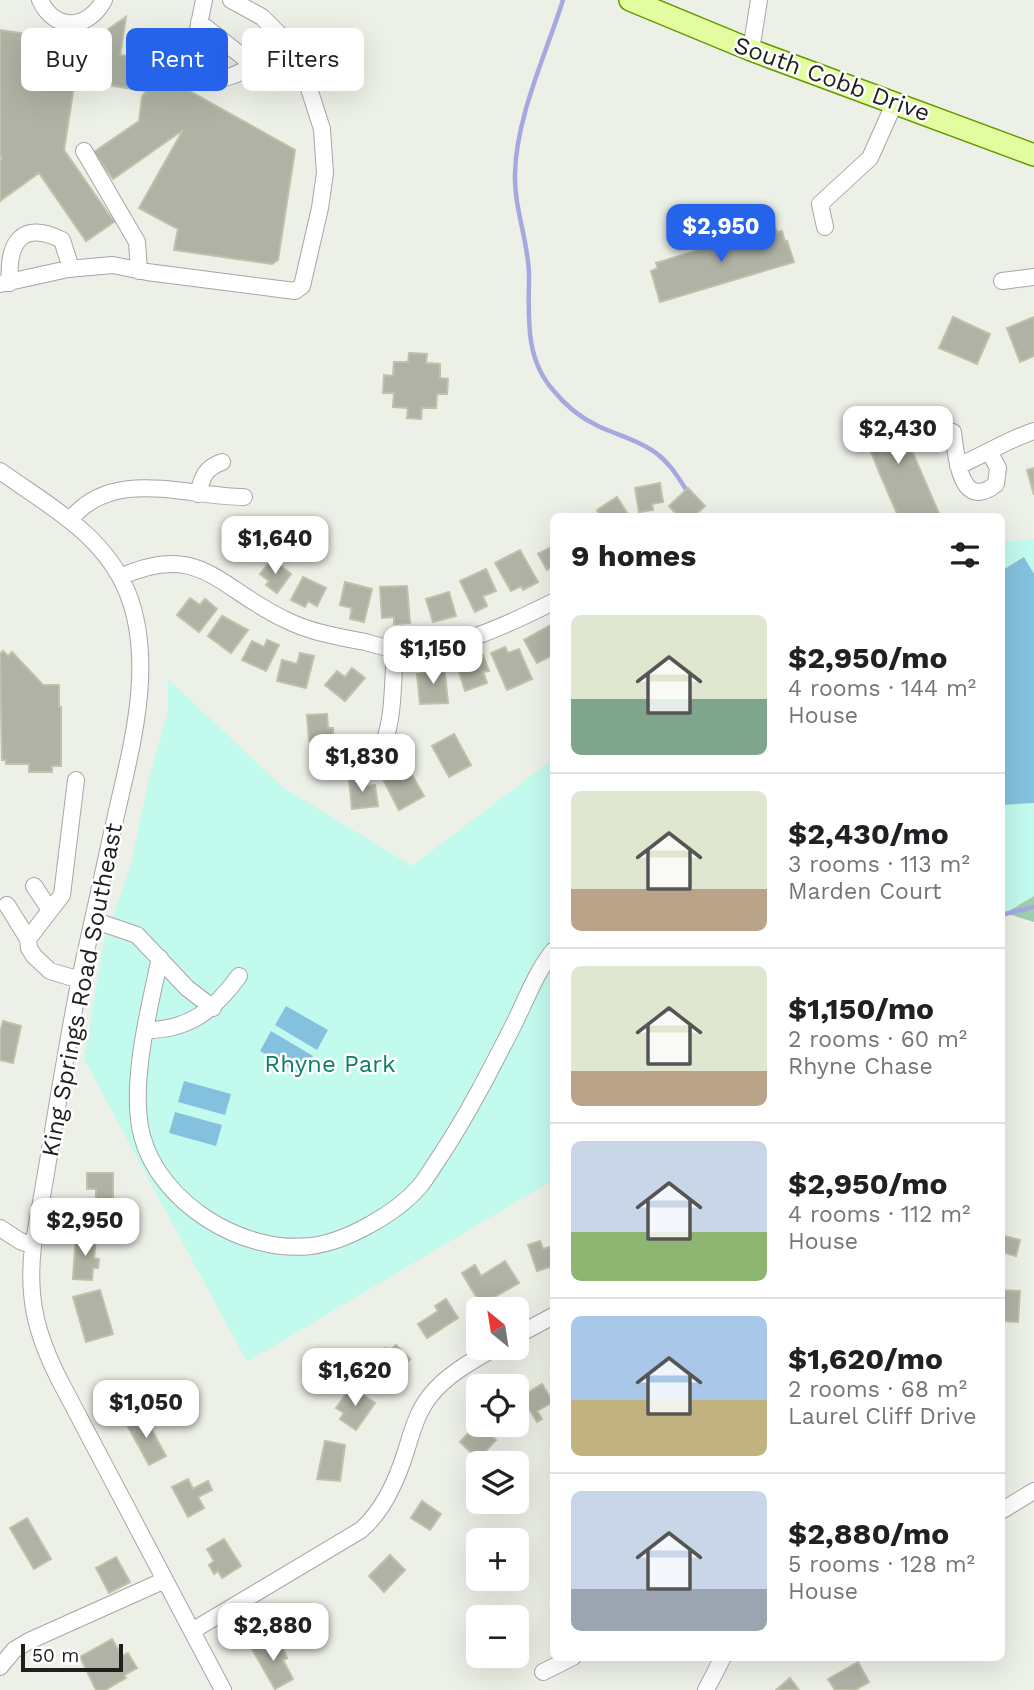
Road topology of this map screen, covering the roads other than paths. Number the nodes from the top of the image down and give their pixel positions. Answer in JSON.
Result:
{"nodes":[{"id":1,"x":40,"y":0,"type":"edge"},
{"id":2,"x":104,"y":0,"type":"edge"},
{"id":3,"x":204,"y":0,"type":"edge"},
{"id":4,"x":231,"y":0,"type":"edge"},
{"id":5,"x":630,"y":0,"type":"edge"},
{"id":6,"x":759,"y":0,"type":"edge"},
{"id":7,"x":199,"y":22,"type":"junction"},
{"id":8,"x":274,"y":28,"type":"edge"},
{"id":9,"x":751,"y":50,"type":"junction"},
{"id":10,"x":242,"y":56,"type":"edge"},
{"id":11,"x":242,"y":71,"type":"edge"},
{"id":12,"x":310,"y":91,"type":"edge"},
{"id":13,"x":895,"y":102,"type":"junction"},
{"id":14,"x":84,"y":151,"type":"dead end"},
{"id":15,"x":1034,"y":155,"type":"edge"},
{"id":16,"x":825,"y":227,"type":"dead end"},
{"id":17,"x":71,"y":268,"type":"junction"},
{"id":18,"x":139,"y":271,"type":"junction"},
{"id":19,"x":1034,"y":277,"type":"edge"},
{"id":20,"x":1002,"y":281,"type":"dead end"},
{"id":21,"x":5,"y":283,"type":"edge"},
{"id":22,"x":1034,"y":431,"type":"edge"},
{"id":23,"x":953,"y":432,"type":"dead end"},
{"id":24,"x":990,"y":453,"type":"junction"},
{"id":25,"x":222,"y":462,"type":"dead end"},
{"id":26,"x":958,"y":466,"type":"junction"},
{"id":27,"x":0,"y":471,"type":"edge"},
{"id":28,"x":198,"y":494,"type":"junction"},
{"id":29,"x":244,"y":497,"type":"dead end"},
{"id":30,"x":70,"y":520,"type":"junction"},
{"id":31,"x":120,"y":577,"type":"junction"},
{"id":32,"x":550,"y":603,"type":"edge"},
{"id":33,"x":396,"y":649,"type":"junction"},
{"id":34,"x":380,"y":751,"type":"dead end"},
{"id":35,"x":76,"y":780,"type":"dead end"},
{"id":36,"x":34,"y":886,"type":"dead end"},
{"id":37,"x":7,"y":905,"type":"dead end"},
{"id":38,"x":50,"y":910,"type":"junction"},
{"id":39,"x":93,"y":920,"type":"junction"},
{"id":40,"x":28,"y":939,"type":"junction"},
{"id":41,"x":550,"y":955,"type":"edge"},
{"id":42,"x":160,"y":958,"type":"junction"},
{"id":43,"x":239,"y":976,"type":"dead end"},
{"id":44,"x":80,"y":980,"type":"junction"},
{"id":45,"x":213,"y":1008,"type":"junction"},
{"id":46,"x":146,"y":1030,"type":"junction"},
{"id":47,"x":0,"y":1228,"type":"edge"},
{"id":48,"x":33,"y":1246,"type":"junction"},
{"id":49,"x":550,"y":1318,"type":"edge"},
{"id":50,"x":529,"y":1329,"type":"edge"},
{"id":51,"x":476,"y":1360,"type":"edge"},
{"id":52,"x":1034,"y":1491,"type":"edge"},
{"id":53,"x":1005,"y":1509,"type":"edge"},
{"id":54,"x":165,"y":1580,"type":"junction"},
{"id":55,"x":192,"y":1631,"type":"junction"},
{"id":56,"x":565,"y":1661,"type":"edge"},
{"id":57,"x":721,"y":1661,"type":"edge"},
{"id":58,"x":0,"y":1667,"type":"edge"},
{"id":59,"x":543,"y":1672,"type":"dead end"},
{"id":60,"x":223,"y":1690,"type":"edge"},
{"id":61,"x":706,"y":1690,"type":"edge"}],
"edges":[{"from":1,"to":2,"type":"street"},
{"from":3,"to":7,"type":"street"},
{"from":4,"to":8,"type":"street"},
{"from":5,"to":9,"type":"main road","name":"South Cobb Drive"},
{"from":6,"to":9,"type":"street"},
{"from":7,"to":10,"type":"street"},
{"from":7,"to":11,"type":"street"},
{"from":9,"to":13,"type":"main road","name":"South Cobb Drive"},
{"from":12,"to":18,"type":"street"},
{"from":13,"to":15,"type":"main road","name":"South Cobb Drive"},
{"from":13,"to":16,"type":"street"},
{"from":14,"to":18,"type":"street"},
{"from":17,"to":18,"type":"street"},
{"from":17,"to":21,"type":"street"},
{"from":17,"to":21,"type":"street"},
{"from":19,"to":20,"type":"street"},
{"from":22,"to":24,"type":"street"},
{"from":23,"to":26,"type":"street"},
{"from":24,"to":26,"type":"street"},
{"from":24,"to":26,"type":"street"},
{"from":25,"to":28,"type":"street"},
{"from":27,"to":30,"type":"street","name":"King Springs Road Southeast"},
{"from":28,"to":29,"type":"street"},
{"from":28,"to":30,"type":"street"},
{"from":30,"to":31,"type":"street","name":"King Springs Road Southeast"},
{"from":31,"to":33,"type":"street"},
{"from":31,"to":39,"type":"street","name":"King Springs Road Southeast"},
{"from":32,"to":33,"type":"street"},
{"from":33,"to":34,"type":"street"},
{"from":35,"to":38,"type":"street"},
{"from":36,"to":38,"type":"street"},
{"from":37,"to":40,"type":"street"},
{"from":38,"to":40,"type":"street"},
{"from":39,"to":42,"type":"street"},
{"from":39,"to":44,"type":"street","name":"King Springs Road Southeast"},
{"from":40,"to":44,"type":"street"},
{"from":41,"to":46,"type":"street"},
{"from":42,"to":45,"type":"street"},
{"from":42,"to":46,"type":"street"},
{"from":43,"to":45,"type":"street"},
{"from":44,"to":48,"type":"street","name":"King Springs Road Southeast"},
{"from":45,"to":46,"type":"street"},
{"from":47,"to":48,"type":"street"},
{"from":48,"to":54,"type":"street","name":"King Springs Road Southeast"},
{"from":49,"to":50,"type":"street"},
{"from":51,"to":55,"type":"street"},
{"from":52,"to":53,"type":"street"},
{"from":54,"to":55,"type":"street","name":"King Springs Road Southeast"},
{"from":54,"to":58,"type":"street"},
{"from":55,"to":60,"type":"street","name":"King Springs Road Southeast"},
{"from":56,"to":59,"type":"street"},
{"from":57,"to":61,"type":"street"}]}
